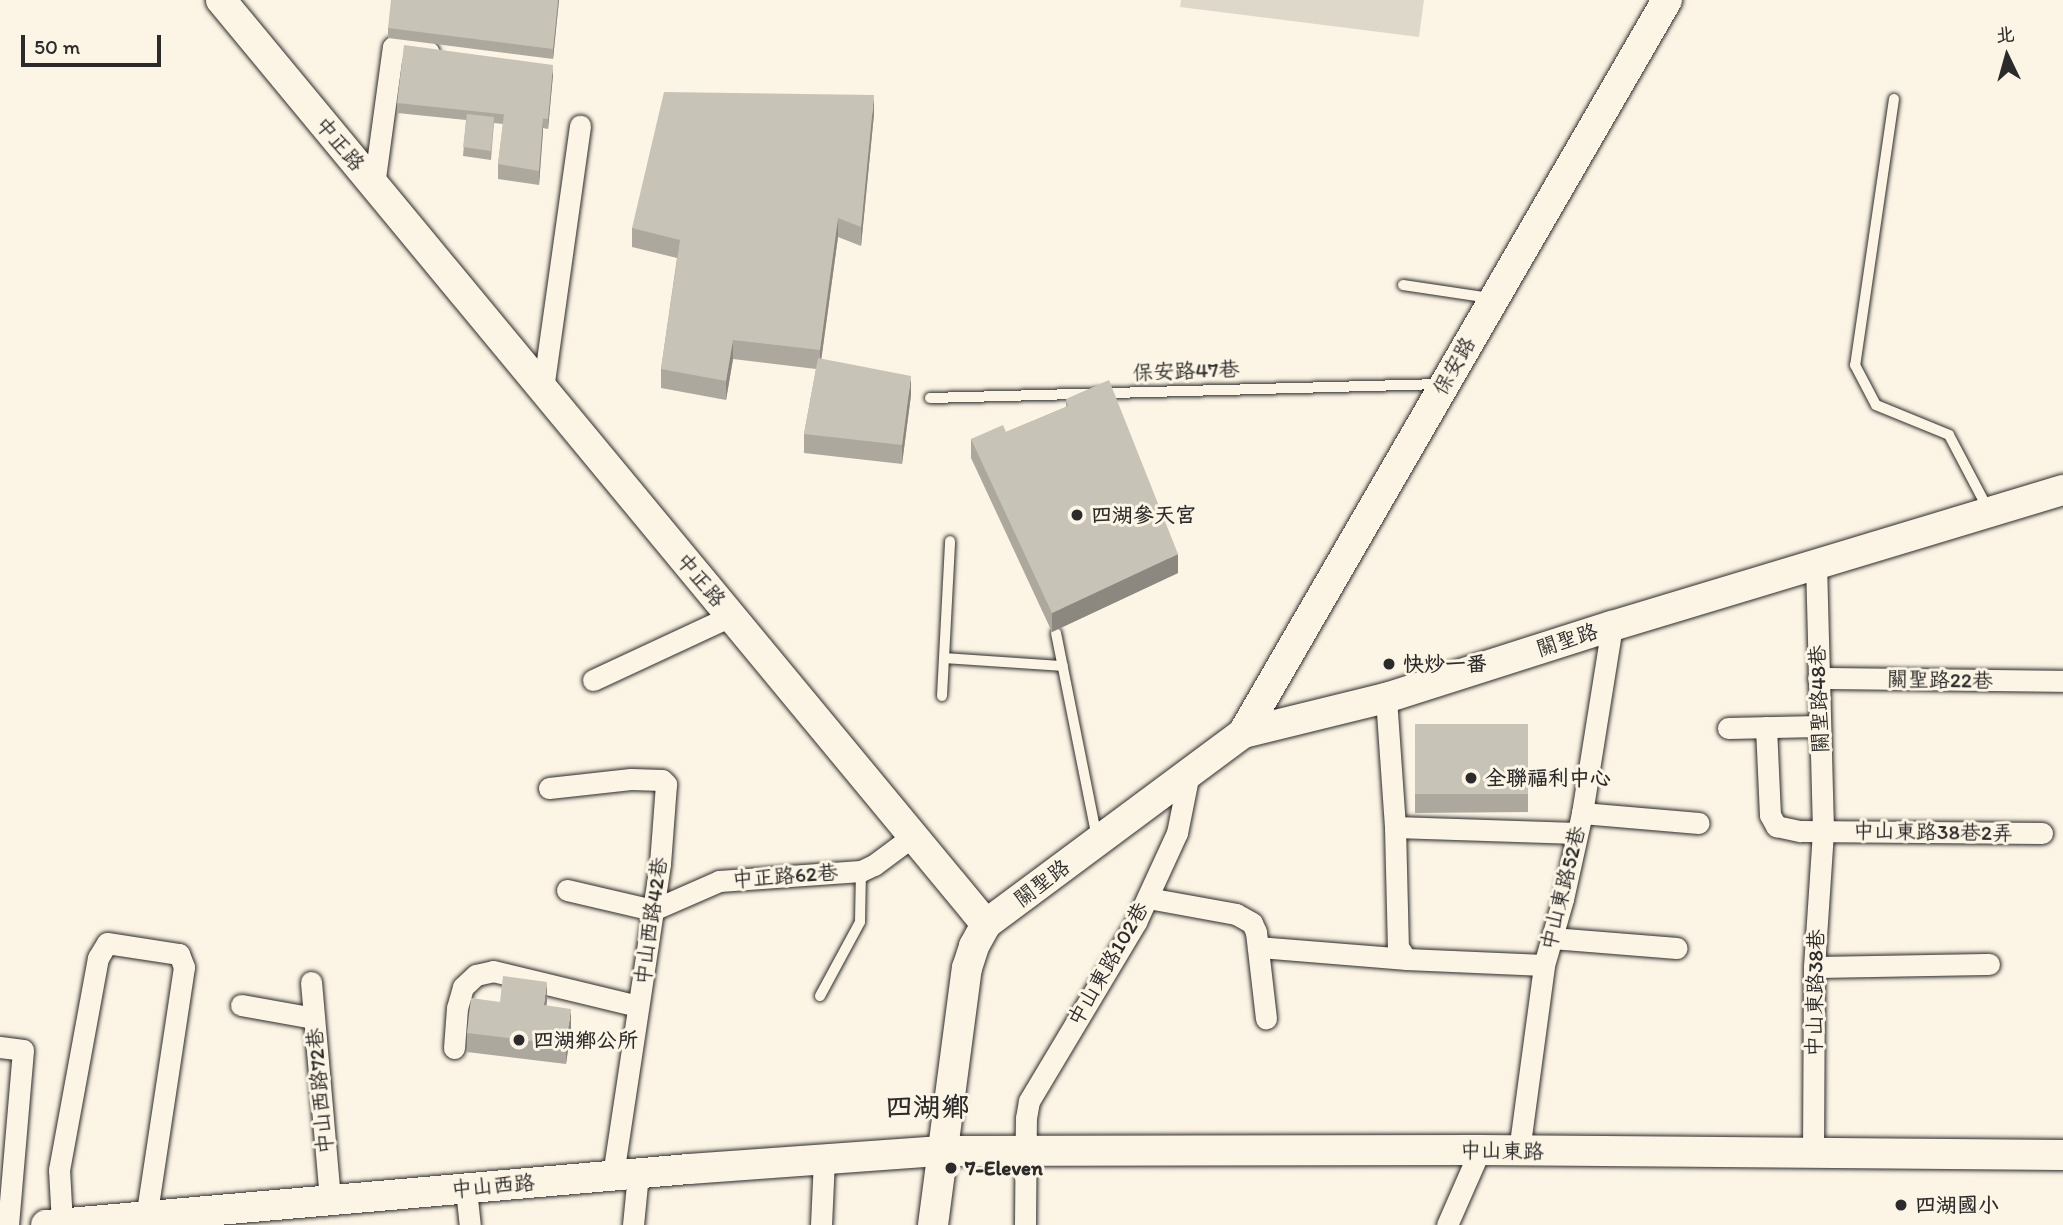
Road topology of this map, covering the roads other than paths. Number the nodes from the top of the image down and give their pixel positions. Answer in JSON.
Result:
{"nodes":[{"id":1,"x":221,"y":0,"type":"edge"},
{"id":2,"x":1667,"y":0,"type":"edge"},
{"id":3,"x":446,"y":54,"type":"edge"},
{"id":4,"x":1894,"y":99,"type":"dead end"},
{"id":5,"x":580,"y":126,"type":"dead end"},
{"id":6,"x":374,"y":185,"type":"junction"},
{"id":7,"x":1403,"y":285,"type":"dead end"},
{"id":8,"x":1493,"y":299,"type":"junction"},
{"id":9,"x":1444,"y":383,"type":"junction"},
{"id":10,"x":543,"y":389,"type":"junction"},
{"id":11,"x":930,"y":398,"type":"dead end"},
{"id":12,"x":2063,"y":491,"type":"edge"},
{"id":13,"x":1989,"y":512,"type":"junction"},
{"id":14,"x":950,"y":541,"type":"dead end"},
{"id":15,"x":1816,"y":567,"type":"junction"},
{"id":16,"x":731,"y":616,"type":"junction"},
{"id":17,"x":1612,"y":626,"type":"junction"},
{"id":18,"x":1056,"y":633,"type":"dead end"},
{"id":19,"x":945,"y":658,"type":"junction"},
{"id":20,"x":1063,"y":666,"type":"junction"},
{"id":21,"x":1818,"y":678,"type":"junction"},
{"id":22,"x":593,"y":680,"type":"dead end"},
{"id":23,"x":2063,"y":681,"type":"edge"},
{"id":24,"x":942,"y":696,"type":"dead end"},
{"id":25,"x":1386,"y":698,"type":"junction"},
{"id":26,"x":1819,"y":726,"type":"junction"},
{"id":27,"x":1766,"y":727,"type":"junction"},
{"id":28,"x":1728,"y":728,"type":"dead end"},
{"id":29,"x":1243,"y":733,"type":"junction"},
{"id":30,"x":1189,"y":773,"type":"junction"},
{"id":31,"x":548,"y":788,"type":"dead end"},
{"id":32,"x":1580,"y":823,"type":"junction"},
{"id":33,"x":1699,"y":823,"type":"dead end"},
{"id":34,"x":1395,"y":827,"type":"junction"},
{"id":35,"x":1823,"y":830,"type":"junction"},
{"id":36,"x":2042,"y":833,"type":"dead end"},
{"id":37,"x":913,"y":836,"type":"junction"},
{"id":38,"x":1098,"y":841,"type":"junction"},
{"id":39,"x":861,"y":870,"type":"junction"},
{"id":40,"x":567,"y":890,"type":"dead end"},
{"id":41,"x":1148,"y":898,"type":"junction"},
{"id":42,"x":653,"y":910,"type":"junction"},
{"id":43,"x":986,"y":925,"type":"junction"},
{"id":44,"x":1552,"y":938,"type":"junction"},
{"id":45,"x":1258,"y":947,"type":"junction"},
{"id":46,"x":1677,"y":948,"type":"dead end"},
{"id":47,"x":1406,"y":958,"type":"junction"},
{"id":48,"x":1989,"y":964,"type":"dead end"},
{"id":49,"x":1544,"y":965,"type":"junction"},
{"id":50,"x":1814,"y":967,"type":"junction"},
{"id":51,"x":311,"y":982,"type":"dead end"},
{"id":52,"x":820,"y":996,"type":"dead end"},
{"id":53,"x":241,"y":1006,"type":"dead end"},
{"id":54,"x":638,"y":1006,"type":"junction"},
{"id":55,"x":314,"y":1018,"type":"junction"},
{"id":56,"x":1266,"y":1018,"type":"dead end"},
{"id":57,"x":0,"y":1047,"type":"edge"},
{"id":58,"x":454,"y":1048,"type":"dead end"},
{"id":59,"x":941,"y":1150,"type":"junction"},
{"id":60,"x":1480,"y":1150,"type":"junction"},
{"id":61,"x":1519,"y":1151,"type":"junction"},
{"id":62,"x":1028,"y":1152,"type":"junction"},
{"id":63,"x":1813,"y":1155,"type":"junction"},
{"id":64,"x":2063,"y":1155,"type":"edge"},
{"id":65,"x":824,"y":1159,"type":"junction"},
{"id":66,"x":625,"y":1175,"type":"junction"},
{"id":67,"x":466,"y":1189,"type":"junction"},
{"id":68,"x":330,"y":1201,"type":"junction"},
{"id":69,"x":146,"y":1221,"type":"edge"},
{"id":70,"x":54,"y":1224,"type":"edge"},
{"id":71,"x":8,"y":1225,"type":"edge"},
{"id":72,"x":470,"y":1225,"type":"edge"},
{"id":73,"x":633,"y":1225,"type":"edge"},
{"id":74,"x":821,"y":1225,"type":"edge"},
{"id":75,"x":933,"y":1225,"type":"edge"},
{"id":76,"x":1025,"y":1225,"type":"edge"},
{"id":77,"x":1447,"y":1225,"type":"edge"}],
"edges":[{"from":1,"to":6,"type":"main road","name":"中正路"},
{"from":2,"to":8,"type":"main road","name":"保安路"},
{"from":3,"to":6,"type":"street"},
{"from":4,"to":13,"type":"lane"},
{"from":5,"to":10,"type":"street"},
{"from":6,"to":10,"type":"main road","name":"中正路"},
{"from":7,"to":8,"type":"lane"},
{"from":8,"to":9,"type":"main road","name":"保安路"},
{"from":9,"to":11,"type":"lane","name":"保安路47巷"},
{"from":9,"to":29,"type":"main road","name":"保安路"},
{"from":10,"to":16,"type":"main road","name":"中正路"},
{"from":12,"to":13,"type":"main road","name":"關聖路"},
{"from":13,"to":15,"type":"main road","name":"關聖路"},
{"from":14,"to":19,"type":"lane"},
{"from":15,"to":17,"type":"main road","name":"關聖路"},
{"from":15,"to":21,"type":"street","name":"關聖路48巷"},
{"from":16,"to":22,"type":"street"},
{"from":16,"to":37,"type":"main road","name":"中正路"},
{"from":17,"to":25,"type":"main road","name":"關聖路"},
{"from":17,"to":32,"type":"street","name":"中山東路52巷"},
{"from":18,"to":20,"type":"lane"},
{"from":19,"to":20,"type":"lane"},
{"from":19,"to":24,"type":"lane"},
{"from":20,"to":38,"type":"lane"},
{"from":21,"to":23,"type":"street","name":"關聖路22巷"},
{"from":21,"to":26,"type":"street","name":"關聖路48巷"},
{"from":25,"to":29,"type":"main road","name":"關聖路"},
{"from":25,"to":34,"type":"street"},
{"from":26,"to":27,"type":"street"},
{"from":26,"to":35,"type":"street","name":"關聖路48巷"},
{"from":27,"to":28,"type":"street"},
{"from":27,"to":35,"type":"street","name":"中山東路38巷2弄"},
{"from":29,"to":30,"type":"main road","name":"關聖路"},
{"from":30,"to":38,"type":"main road","name":"關聖路"},
{"from":30,"to":41,"type":"street","name":"中山東路102巷"},
{"from":31,"to":42,"type":"street","name":"中山西路42巷"},
{"from":32,"to":33,"type":"street"},
{"from":32,"to":34,"type":"street"},
{"from":32,"to":44,"type":"street","name":"中山東路52巷"},
{"from":34,"to":47,"type":"street"},
{"from":35,"to":36,"type":"street","name":"中山東路38巷2弄"},
{"from":35,"to":50,"type":"street","name":"中山東路38巷"},
{"from":37,"to":39,"type":"street","name":"中正路62巷"},
{"from":37,"to":43,"type":"main road","name":"中正路"},
{"from":38,"to":43,"type":"main road","name":"關聖路"},
{"from":39,"to":42,"type":"street","name":"中正路62巷"},
{"from":39,"to":52,"type":"lane"},
{"from":40,"to":42,"type":"street"},
{"from":41,"to":45,"type":"street"},
{"from":41,"to":62,"type":"street","name":"中山東路102巷"},
{"from":42,"to":54,"type":"street","name":"中山西路42巷"},
{"from":43,"to":59,"type":"main road"},
{"from":44,"to":46,"type":"street"},
{"from":44,"to":49,"type":"street","name":"中山東路52巷"},
{"from":45,"to":47,"type":"street"},
{"from":45,"to":56,"type":"street"},
{"from":47,"to":49,"type":"street"},
{"from":48,"to":50,"type":"street"},
{"from":49,"to":61,"type":"street","name":"中山東路52巷"},
{"from":50,"to":63,"type":"street","name":"中山東路38巷"},
{"from":51,"to":55,"type":"street","name":"中山西路72巷"},
{"from":53,"to":55,"type":"street"},
{"from":54,"to":58,"type":"street"},
{"from":54,"to":66,"type":"street","name":"中山西路42巷"},
{"from":55,"to":68,"type":"street","name":"中山西路72巷"},
{"from":57,"to":71,"type":"street"},
{"from":59,"to":62,"type":"main road","name":"中山東路"},
{"from":59,"to":65,"type":"main road","name":"中山西路"},
{"from":59,"to":75,"type":"main road"},
{"from":60,"to":61,"type":"main road","name":"中山東路"},
{"from":60,"to":62,"type":"main road","name":"中山東路"},
{"from":60,"to":77,"type":"street"},
{"from":61,"to":63,"type":"main road","name":"中山東路"},
{"from":62,"to":76,"type":"street","name":"中山東路102巷"},
{"from":63,"to":64,"type":"main road","name":"中山東路"},
{"from":65,"to":66,"type":"main road","name":"中山西路"},
{"from":65,"to":74,"type":"street"},
{"from":66,"to":67,"type":"main road","name":"中山西路"},
{"from":66,"to":73,"type":"street","name":"中山西路42巷"},
{"from":67,"to":68,"type":"main road","name":"中山西路"},
{"from":67,"to":72,"type":"street"},
{"from":68,"to":69,"type":"main road","name":"中山西路"},
{"from":69,"to":70,"type":"main road","name":"中山西路"},
{"from":69,"to":70,"type":"street"}]}
